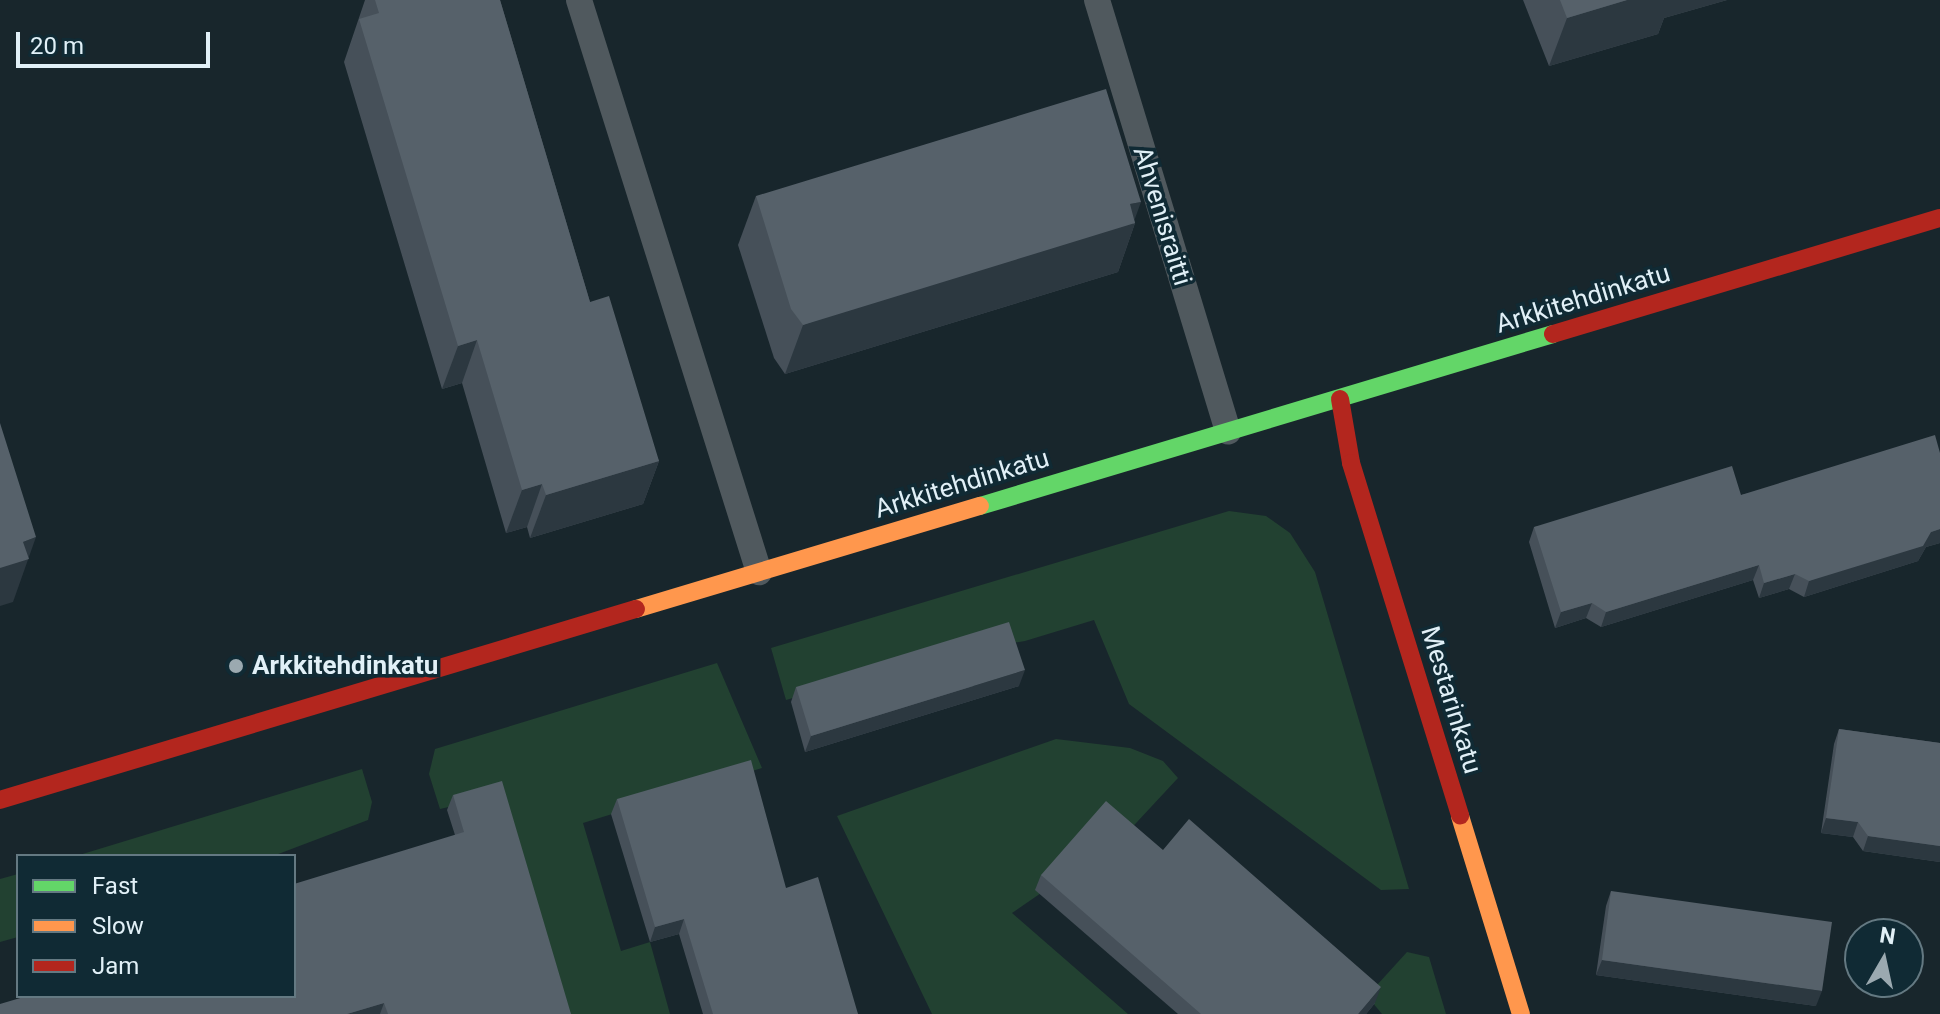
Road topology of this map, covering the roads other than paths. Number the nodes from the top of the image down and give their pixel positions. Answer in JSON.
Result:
{"nodes":[{"id":1,"x":579,"y":0,"type":"edge"},
{"id":2,"x":1097,"y":0,"type":"edge"},
{"id":3,"x":1940,"y":218,"type":"edge"},
{"id":4,"x":1340,"y":399,"type":"junction"},
{"id":5,"x":1228,"y":432,"type":"junction"},
{"id":6,"x":759,"y":572,"type":"junction"},
{"id":7,"x":0,"y":800,"type":"edge"},
{"id":8,"x":1521,"y":1014,"type":"edge"}],
"edges":[{"from":1,"to":6,"type":"lane"},
{"from":2,"to":5,"type":"lane","name":"Ahvenisraitti"},
{"from":3,"to":4,"type":"street","name":"Arkkitehdinkatu"},
{"from":4,"to":5,"type":"street","name":"Arkkitehdinkatu"},
{"from":4,"to":8,"type":"street","name":"Mestarinkatu"},
{"from":5,"to":6,"type":"street","name":"Arkkitehdinkatu"},
{"from":6,"to":7,"type":"street","name":"Arkkitehdinkatu"}]}
